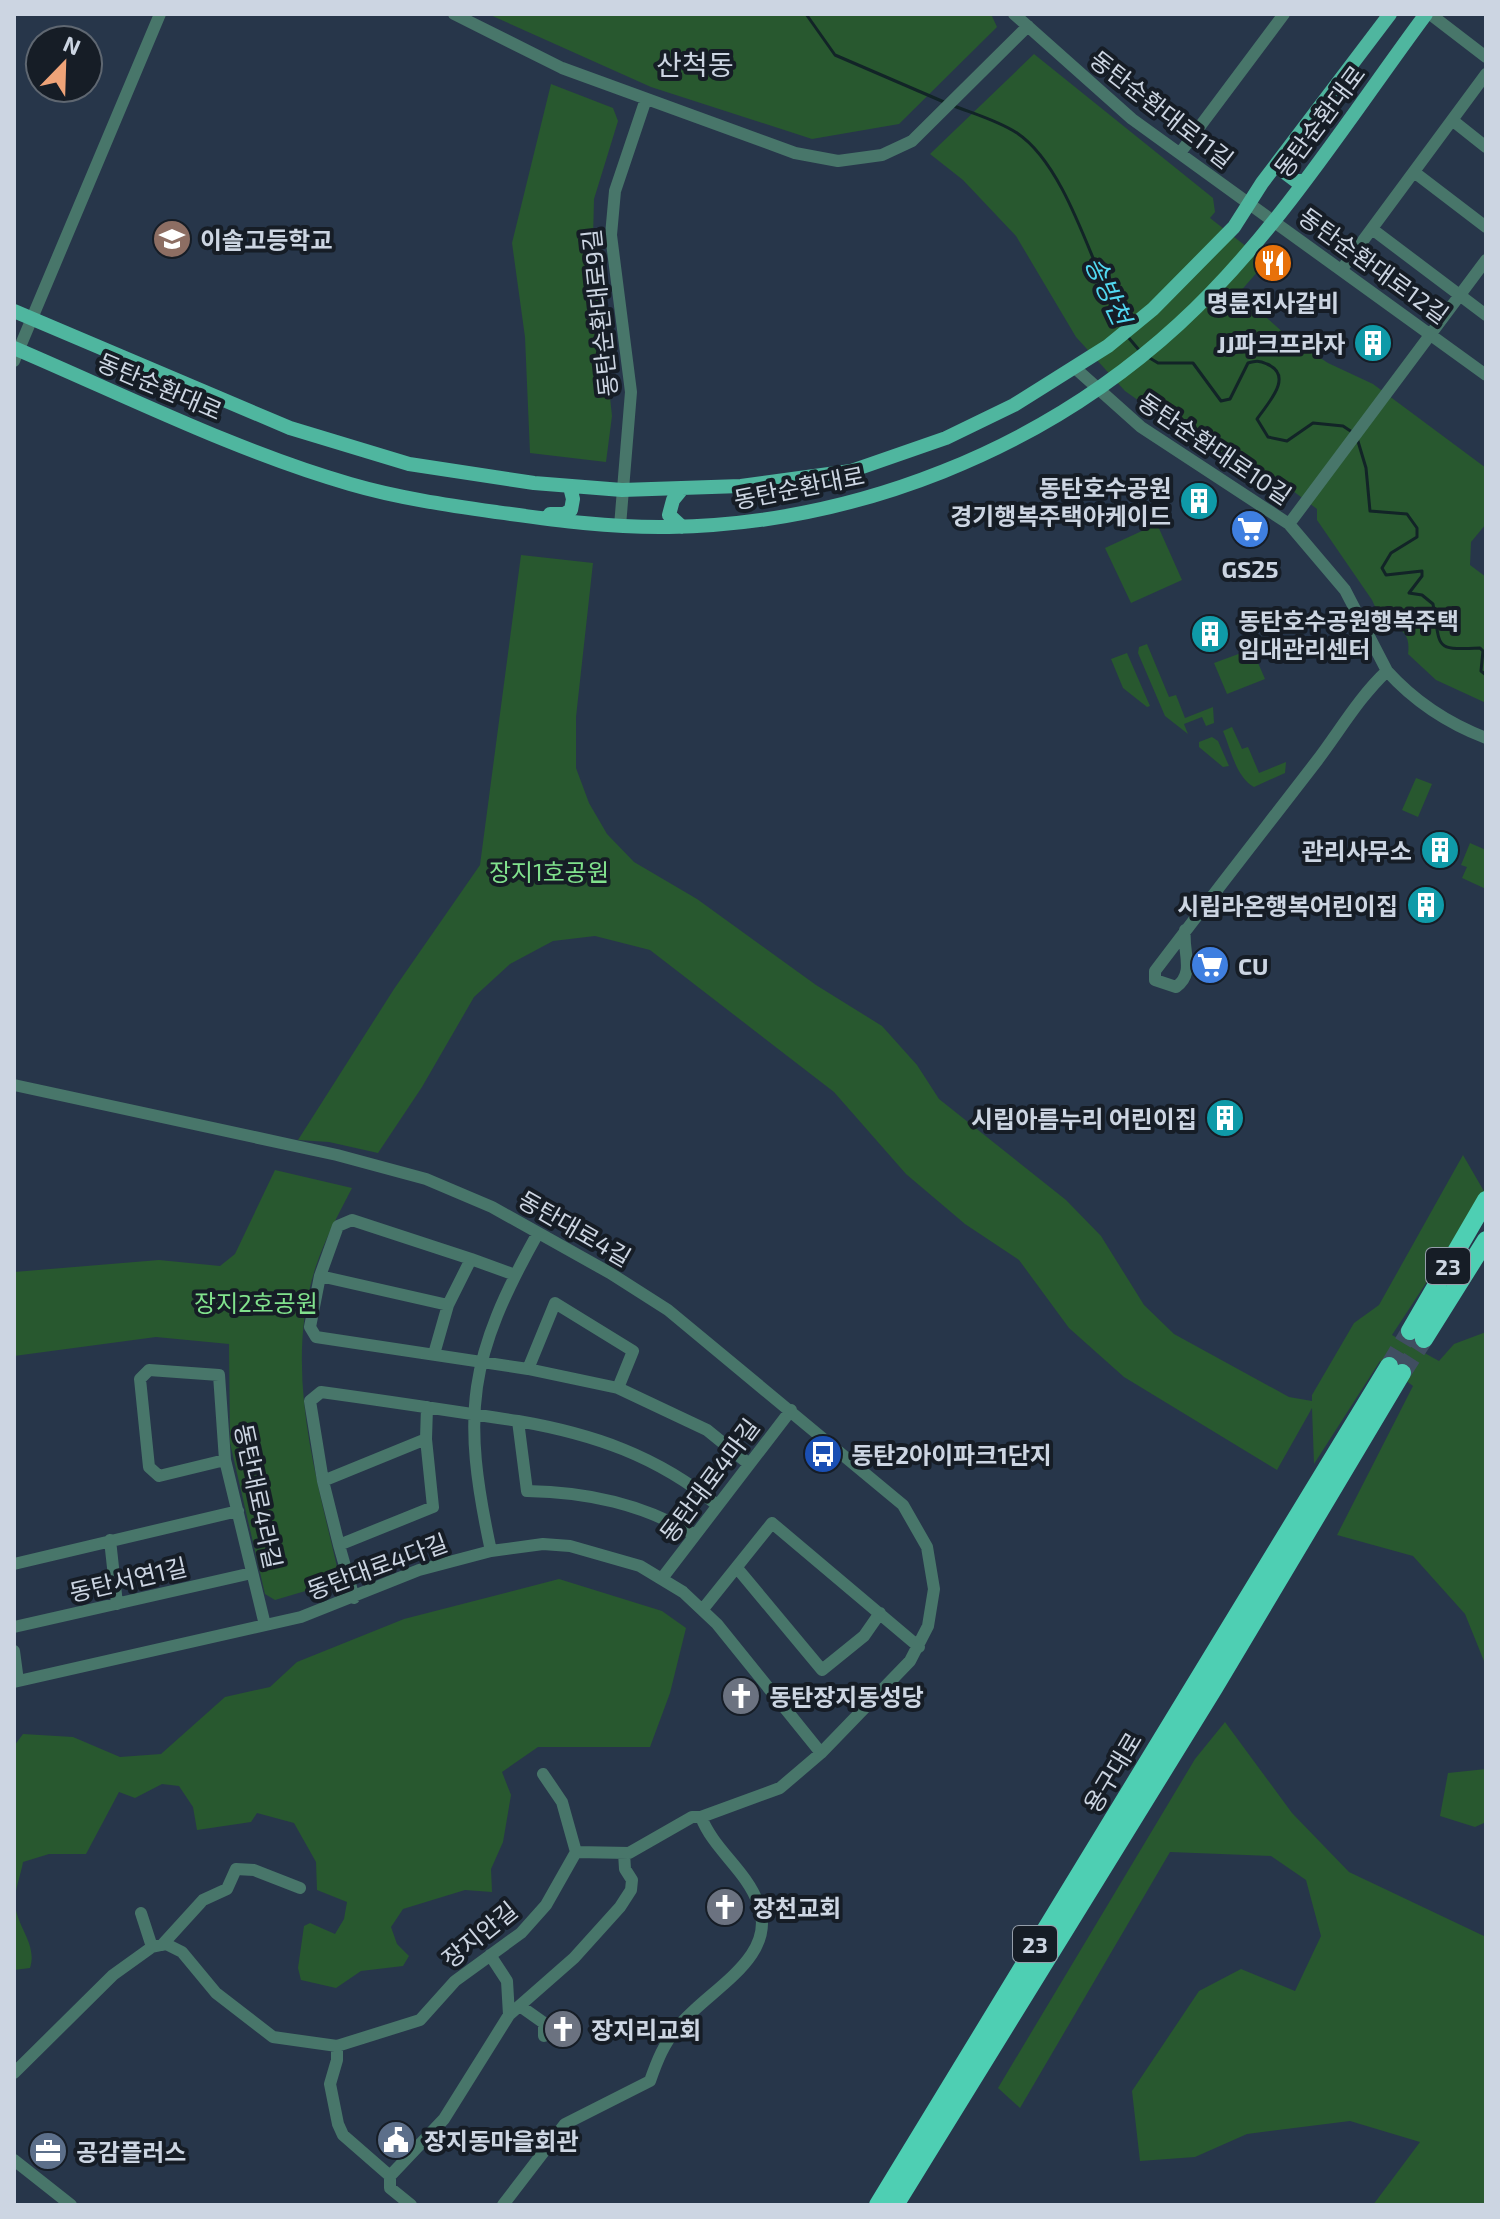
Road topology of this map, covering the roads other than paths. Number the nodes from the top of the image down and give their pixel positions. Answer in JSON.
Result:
{"nodes":[{"id":1,"x":160,"y":14,"type":"edge"},
{"id":2,"x":454,"y":14,"type":"edge"},
{"id":3,"x":1014,"y":14,"type":"edge"},
{"id":4,"x":1284,"y":14,"type":"edge"},
{"id":5,"x":1390,"y":14,"type":"edge"},
{"id":6,"x":1428,"y":14,"type":"edge"},
{"id":7,"x":1028,"y":26,"type":"junction"},
{"id":8,"x":1486,"y":57,"type":"edge"},
{"id":9,"x":1486,"y":74,"type":"edge"},
{"id":10,"x":646,"y":99,"type":"junction"},
{"id":11,"x":1452,"y":120,"type":"junction"},
{"id":12,"x":1486,"y":147,"type":"edge"},
{"id":13,"x":1180,"y":153,"type":"junction"},
{"id":14,"x":1281,"y":158,"type":"junction"},
{"id":15,"x":1414,"y":172,"type":"junction"},
{"id":16,"x":1303,"y":181,"type":"junction"},
{"id":17,"x":1250,"y":202,"type":"junction"},
{"id":18,"x":1274,"y":219,"type":"junction"},
{"id":19,"x":1486,"y":227,"type":"edge"},
{"id":20,"x":1372,"y":229,"type":"junction"},
{"id":21,"x":1486,"y":260,"type":"edge"},
{"id":22,"x":1342,"y":269,"type":"junction"},
{"id":23,"x":1460,"y":295,"type":"junction"},
{"id":24,"x":14,"y":311,"type":"edge"},
{"id":25,"x":1486,"y":315,"type":"edge"},
{"id":26,"x":32,"y":319,"type":"junction"},
{"id":27,"x":1431,"y":334,"type":"junction"},
{"id":28,"x":17,"y":349,"type":"edge"},
{"id":29,"x":1075,"y":368,"type":"junction"},
{"id":30,"x":1486,"y":375,"type":"edge"},
{"id":31,"x":1096,"y":390,"type":"junction"},
{"id":32,"x":570,"y":487,"type":"junction"},
{"id":33,"x":682,"y":489,"type":"junction"},
{"id":34,"x":622,"y":490,"type":"junction"},
{"id":35,"x":518,"y":515,"type":"junction"},
{"id":36,"x":1289,"y":524,"type":"junction"},
{"id":37,"x":620,"y":526,"type":"junction"},
{"id":38,"x":682,"y":527,"type":"junction"},
{"id":39,"x":1387,"y":671,"type":"junction"},
{"id":40,"x":1486,"y":738,"type":"edge"},
{"id":41,"x":1185,"y":930,"type":"dead end"},
{"id":42,"x":14,"y":1085,"type":"edge"},
{"id":43,"x":1486,"y":1200,"type":"edge"},
{"id":44,"x":538,"y":1233,"type":"junction"},
{"id":45,"x":1486,"y":1240,"type":"edge"},
{"id":46,"x":471,"y":1259,"type":"junction"},
{"id":47,"x":515,"y":1275,"type":"junction"},
{"id":48,"x":320,"y":1276,"type":"junction"},
{"id":49,"x":448,"y":1305,"type":"junction"},
{"id":50,"x":434,"y":1354,"type":"junction"},
{"id":51,"x":481,"y":1361,"type":"junction"},
{"id":52,"x":528,"y":1369,"type":"junction"},
{"id":53,"x":1396,"y":1369,"type":"tunnel mouth"},
{"id":54,"x":618,"y":1388,"type":"junction"},
{"id":55,"x":427,"y":1407,"type":"junction"},
{"id":56,"x":791,"y":1410,"type":"junction"},
{"id":57,"x":473,"y":1414,"type":"junction"},
{"id":58,"x":518,"y":1421,"type":"junction"},
{"id":59,"x":426,"y":1439,"type":"junction"},
{"id":60,"x":225,"y":1460,"type":"junction"},
{"id":61,"x":749,"y":1464,"type":"junction"},
{"id":62,"x":323,"y":1481,"type":"junction"},
{"id":63,"x":717,"y":1505,"type":"junction"},
{"id":64,"x":238,"y":1511,"type":"junction"},
{"id":65,"x":695,"y":1535,"type":"junction"},
{"id":66,"x":110,"y":1540,"type":"junction"},
{"id":67,"x":339,"y":1545,"type":"junction"},
{"id":68,"x":491,"y":1551,"type":"junction"},
{"id":69,"x":14,"y":1564,"type":"edge"},
{"id":70,"x":737,"y":1568,"type":"junction"},
{"id":71,"x":252,"y":1573,"type":"junction"},
{"id":72,"x":663,"y":1577,"type":"junction"},
{"id":73,"x":354,"y":1598,"type":"junction"},
{"id":74,"x":117,"y":1604,"type":"junction"},
{"id":75,"x":703,"y":1609,"type":"junction"},
{"id":76,"x":880,"y":1613,"type":"junction"},
{"id":77,"x":265,"y":1625,"type":"junction"},
{"id":78,"x":14,"y":1627,"type":"edge"},
{"id":79,"x":919,"y":1647,"type":"junction"},
{"id":80,"x":14,"y":1651,"type":"edge"},
{"id":81,"x":1222,"y":1656,"type":"junction"},
{"id":82,"x":16,"y":1681,"type":"edge"},
{"id":83,"x":821,"y":1753,"type":"junction"},
{"id":84,"x":543,"y":1774,"type":"dead end"},
{"id":85,"x":701,"y":1817,"type":"junction"},
{"id":86,"x":576,"y":1852,"type":"junction"},
{"id":87,"x":624,"y":1853,"type":"junction"},
{"id":88,"x":300,"y":1888,"type":"dead end"},
{"id":89,"x":141,"y":1913,"type":"dead end"},
{"id":90,"x":157,"y":1946,"type":"junction"},
{"id":91,"x":490,"y":1955,"type":"junction"},
{"id":92,"x":520,"y":2006,"type":"junction"},
{"id":93,"x":509,"y":2015,"type":"junction"},
{"id":94,"x":544,"y":2036,"type":"dead end"},
{"id":95,"x":337,"y":2046,"type":"junction"},
{"id":96,"x":14,"y":2073,"type":"edge"},
{"id":97,"x":14,"y":2160,"type":"edge"},
{"id":98,"x":390,"y":2176,"type":"junction"},
{"id":99,"x":71,"y":2205,"type":"edge"},
{"id":100,"x":411,"y":2205,"type":"edge"},
{"id":101,"x":503,"y":2205,"type":"edge"},
{"id":102,"x":878,"y":2205,"type":"edge"},
{"id":103,"x":895,"y":2205,"type":"edge"}],
"edges":[{"from":1,"to":26,"type":"street"},
{"from":2,"to":10,"type":"street"},
{"from":3,"to":7,"type":"street","name":"동탄순환대로11길"},
{"from":4,"to":13,"type":"street"},
{"from":5,"to":14,"type":"main road","name":"동탄순환대로"},
{"from":6,"to":8,"type":"street"},
{"from":6,"to":16,"type":"main road","name":"동탄순환대로"},
{"from":7,"to":10,"type":"street"},
{"from":7,"to":13,"type":"street","name":"동탄순환대로11길"},
{"from":9,"to":11,"type":"street"},
{"from":10,"to":34,"type":"street","name":"동탄순환대로9길"},
{"from":11,"to":12,"type":"street"},
{"from":11,"to":15,"type":"street"},
{"from":13,"to":17,"type":"street","name":"동탄순환대로11길"},
{"from":14,"to":16,"type":"main road"},
{"from":14,"to":17,"type":"main road","name":"동탄순환대로"},
{"from":15,"to":19,"type":"street"},
{"from":15,"to":20,"type":"street"},
{"from":16,"to":18,"type":"main road","name":"동탄순환대로"},
{"from":17,"to":18,"type":"street","name":"동탄순환대로11길"},
{"from":17,"to":29,"type":"main road","name":"동탄순환대로"},
{"from":18,"to":22,"type":"street","name":"동탄순환대로12길"},
{"from":18,"to":31,"type":"main road","name":"동탄순환대로"},
{"from":20,"to":22,"type":"street"},
{"from":20,"to":23,"type":"street"},
{"from":21,"to":23,"type":"street"},
{"from":22,"to":27,"type":"street","name":"동탄순환대로12길"},
{"from":23,"to":25,"type":"street"},
{"from":23,"to":27,"type":"street"},
{"from":24,"to":26,"type":"main road","name":"동탄순환대로"},
{"from":26,"to":28,"type":"street"},
{"from":26,"to":32,"type":"main road","name":"동탄순환대로"},
{"from":27,"to":30,"type":"street","name":"동탄순환대로12길"},
{"from":27,"to":36,"type":"street"},
{"from":28,"to":35,"type":"main road","name":"동탄순환대로"},
{"from":29,"to":31,"type":"street","name":"동탄순환대로10길"},
{"from":29,"to":33,"type":"main road","name":"동탄순환대로"},
{"from":31,"to":36,"type":"street","name":"동탄순환대로10길"},
{"from":31,"to":38,"type":"main road","name":"동탄순환대로"},
{"from":32,"to":34,"type":"main road","name":"동탄순환대로"},
{"from":32,"to":35,"type":"main road"},
{"from":33,"to":34,"type":"main road","name":"동탄순환대로"},
{"from":33,"to":38,"type":"main road"},
{"from":34,"to":37,"type":"street","name":"동탄순환대로9길"},
{"from":35,"to":37,"type":"main road","name":"동탄순환대로"},
{"from":36,"to":39,"type":"street","name":"동탄순환대로10길"},
{"from":37,"to":38,"type":"main road","name":"동탄순환대로"},
{"from":39,"to":40,"type":"street","name":"동탄순환대로10길"},
{"from":39,"to":41,"type":"street"},
{"from":42,"to":44,"type":"street","name":"동탄대로4길"},
{"from":43,"to":45,"type":"highway","number":"23"},
{"from":44,"to":47,"type":"street"},
{"from":44,"to":56,"type":"street","name":"동탄대로4길"},
{"from":46,"to":47,"type":"street"},
{"from":46,"to":48,"type":"street"},
{"from":46,"to":49,"type":"street"},
{"from":47,"to":51,"type":"street"},
{"from":48,"to":49,"type":"street"},
{"from":48,"to":50,"type":"street"},
{"from":49,"to":50,"type":"street"},
{"from":50,"to":51,"type":"street"},
{"from":51,"to":52,"type":"street"},
{"from":51,"to":57,"type":"street"},
{"from":52,"to":54,"type":"street"},
{"from":52,"to":54,"type":"street"},
{"from":53,"to":81,"type":"highway","name":"용구대로","number":"23"},
{"from":54,"to":61,"type":"street"},
{"from":55,"to":57,"type":"street"},
{"from":55,"to":59,"type":"street"},
{"from":55,"to":62,"type":"street"},
{"from":56,"to":61,"type":"street","name":"동탄대로4마길"},
{"from":56,"to":79,"type":"street","name":"동탄대로4길"},
{"from":57,"to":58,"type":"street"},
{"from":57,"to":68,"type":"street"},
{"from":58,"to":63,"type":"street"},
{"from":58,"to":65,"type":"street"},
{"from":59,"to":62,"type":"street"},
{"from":59,"to":67,"type":"street"},
{"from":60,"to":60,"type":"street","name":"동탄대로4라길"},
{"from":60,"to":64,"type":"street","name":"동탄대로4라길"},
{"from":61,"to":63,"type":"street","name":"동탄대로4마길"},
{"from":62,"to":67,"type":"street"},
{"from":63,"to":65,"type":"street","name":"동탄대로4마길"},
{"from":64,"to":66,"type":"street","name":"동탄서연1길"},
{"from":64,"to":71,"type":"street","name":"동탄대로4라길"},
{"from":65,"to":72,"type":"street","name":"동탄대로4마길"},
{"from":66,"to":69,"type":"street","name":"동탄서연1길"},
{"from":66,"to":74,"type":"street"},
{"from":67,"to":73,"type":"street"},
{"from":68,"to":72,"type":"street","name":"동탄대로4다길"},
{"from":68,"to":73,"type":"street","name":"동탄대로4다길"},
{"from":70,"to":75,"type":"street"},
{"from":70,"to":76,"type":"street"},
{"from":70,"to":76,"type":"street"},
{"from":71,"to":74,"type":"street","name":"동탄서연1길"},
{"from":71,"to":77,"type":"street","name":"동탄대로4라길"},
{"from":72,"to":75,"type":"street","name":"동탄대로4다길"},
{"from":73,"to":77,"type":"street","name":"동탄대로4다길"},
{"from":74,"to":78,"type":"street","name":"동탄서연1길"},
{"from":75,"to":83,"type":"street","name":"동탄대로4다길"},
{"from":76,"to":79,"type":"street"},
{"from":77,"to":82,"type":"street","name":"동탄대로4다길"},
{"from":79,"to":83,"type":"street","name":"동탄대로4길"},
{"from":80,"to":82,"type":"street"},
{"from":81,"to":102,"type":"highway","name":"용구대로","number":"23"},
{"from":81,"to":103,"type":"highway","name":"용구대로","number":"23"},
{"from":83,"to":85,"type":"street","name":"동탄대로4길"},
{"from":84,"to":86,"type":"street"},
{"from":85,"to":87,"type":"street"},
{"from":85,"to":101,"type":"street"},
{"from":86,"to":87,"type":"street"},
{"from":86,"to":91,"type":"street","name":"장지안길"},
{"from":87,"to":92,"type":"street"},
{"from":88,"to":90,"type":"street"},
{"from":89,"to":90,"type":"street"},
{"from":90,"to":95,"type":"street","name":"장지안길"},
{"from":90,"to":96,"type":"street"},
{"from":91,"to":93,"type":"street"},
{"from":91,"to":95,"type":"street","name":"장지안길"},
{"from":92,"to":93,"type":"street"},
{"from":92,"to":94,"type":"street"},
{"from":93,"to":98,"type":"street"},
{"from":95,"to":98,"type":"street"},
{"from":97,"to":99,"type":"street"},
{"from":98,"to":100,"type":"street"}]}
